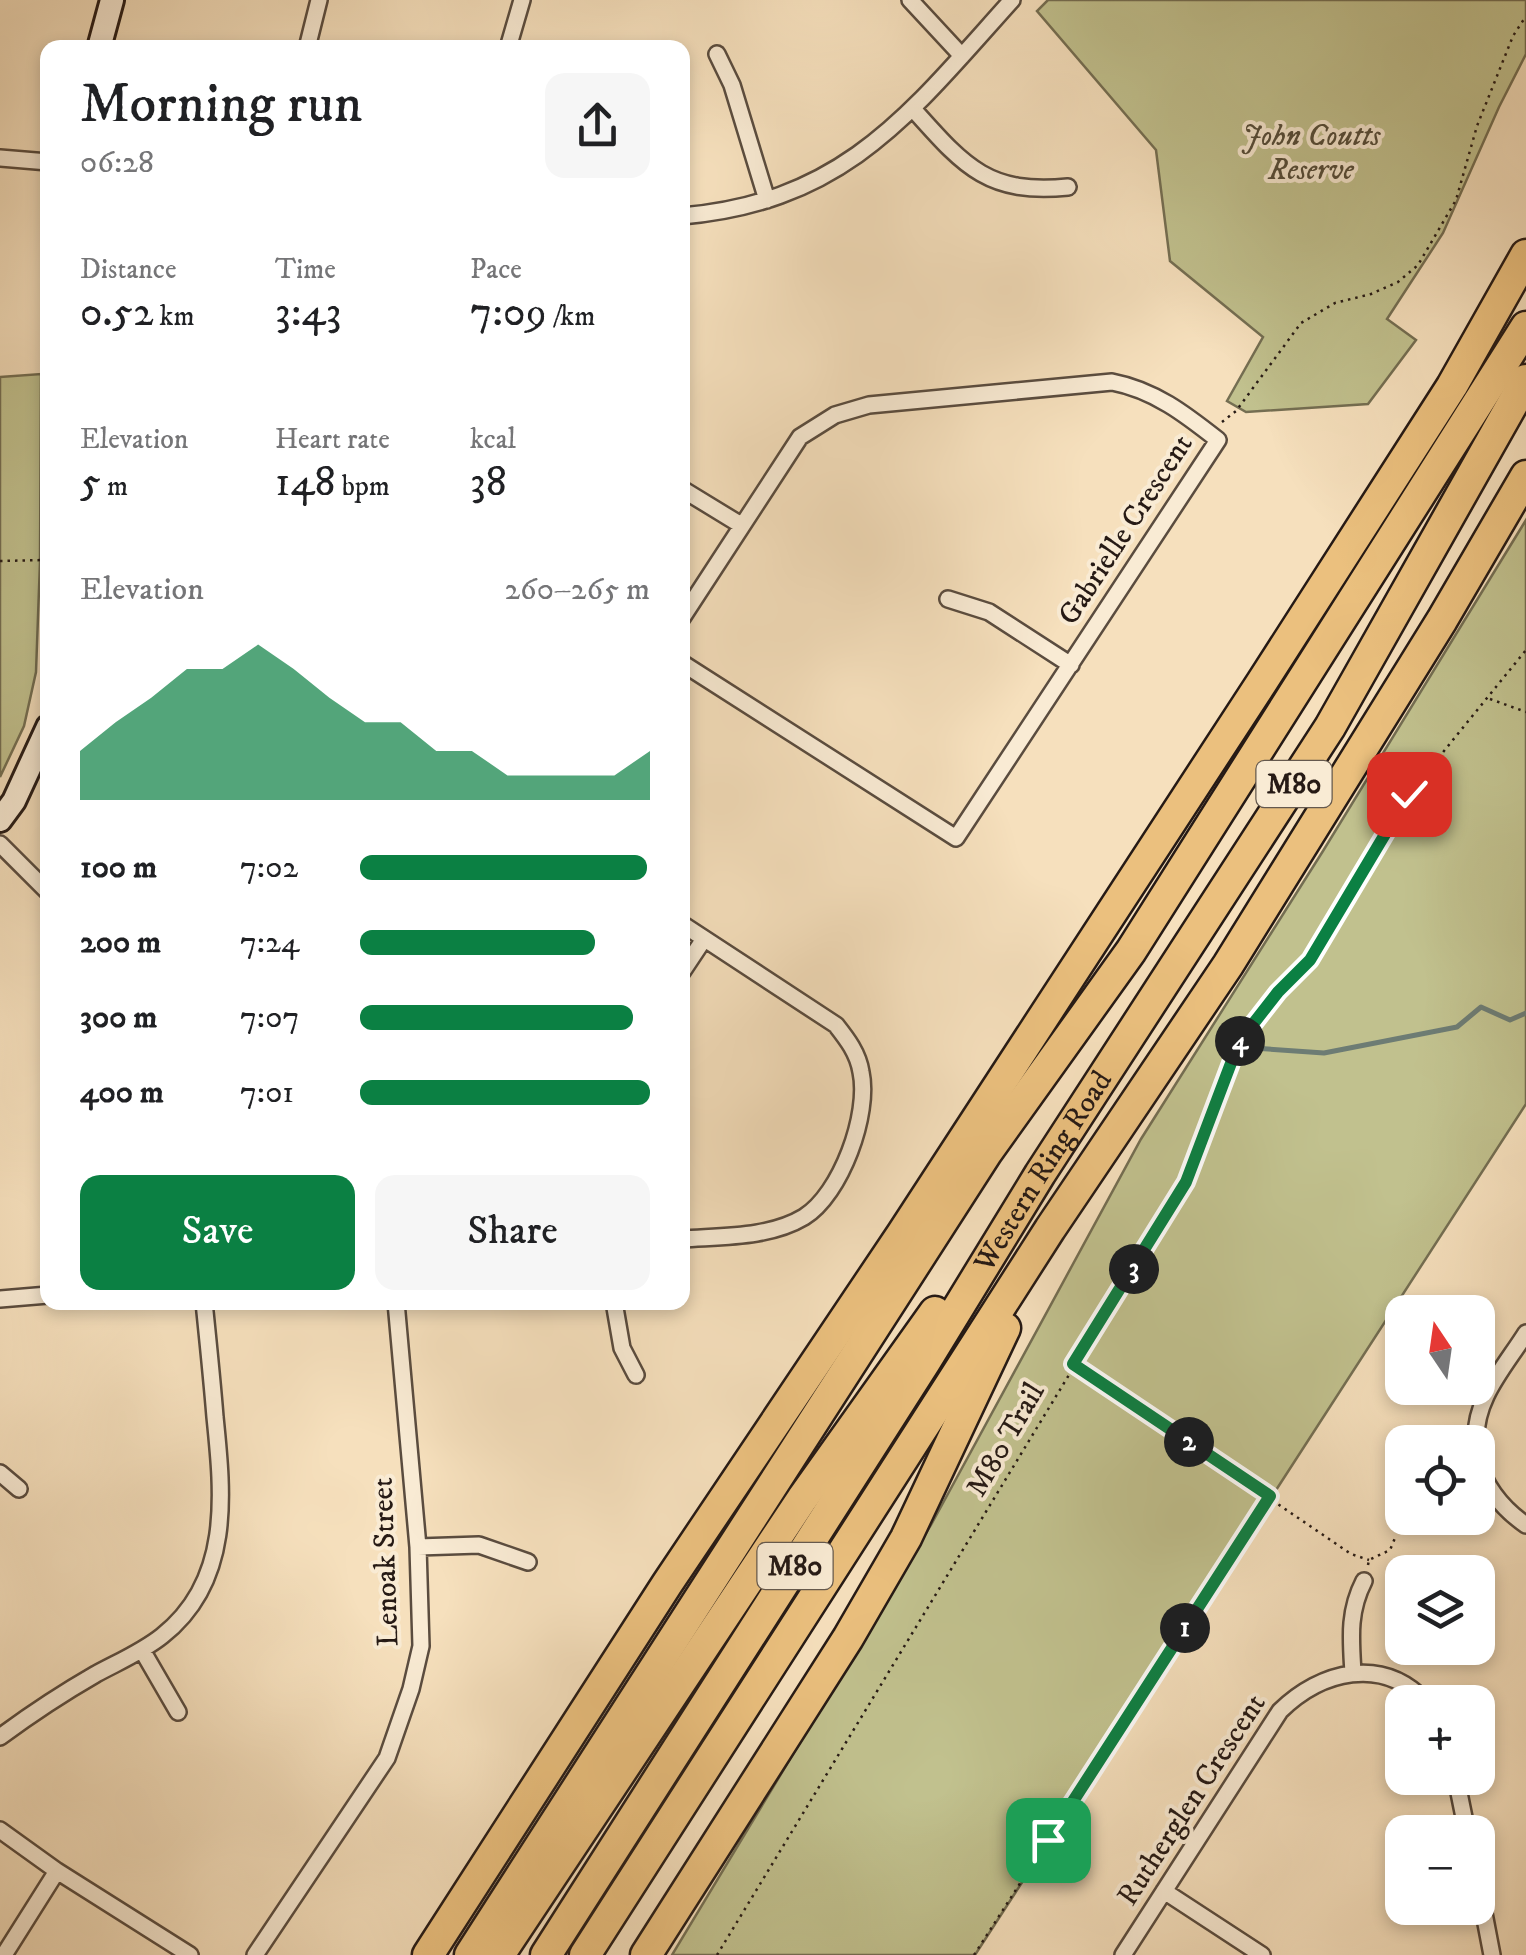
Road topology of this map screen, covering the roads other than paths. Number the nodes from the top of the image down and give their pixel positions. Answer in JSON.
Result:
{"nodes":[{"id":1,"x":112,"y":0,"type":"edge"},
{"id":2,"x":319,"y":0,"type":"edge"},
{"id":3,"x":522,"y":0,"type":"edge"},
{"id":4,"x":910,"y":0,"type":"edge"},
{"id":5,"x":1012,"y":0,"type":"edge"},
{"id":6,"x":101,"y":40,"type":"edge"},
{"id":7,"x":309,"y":40,"type":"edge"},
{"id":8,"x":510,"y":40,"type":"edge"},
{"id":9,"x":716,"y":54,"type":"dead end"},
{"id":10,"x":962,"y":56,"type":"junction"},
{"id":11,"x":914,"y":110,"type":"junction"},
{"id":12,"x":0,"y":158,"type":"edge"},
{"id":13,"x":40,"y":161,"type":"edge"},
{"id":14,"x":1068,"y":187,"type":"dead end"},
{"id":15,"x":767,"y":200,"type":"junction"},
{"id":16,"x":690,"y":215,"type":"edge"},
{"id":17,"x":1526,"y":254,"type":"edge"},
{"id":18,"x":1526,"y":327,"type":"edge"},
{"id":19,"x":1526,"y":380,"type":"edge"},
{"id":20,"x":1526,"y":476,"type":"edge"},
{"id":21,"x":690,"y":494,"type":"edge"},
{"id":22,"x":741,"y":525,"type":"junction"},
{"id":23,"x":948,"y":599,"type":"dead end"},
{"id":24,"x":690,"y":605,"type":"edge"},
{"id":25,"x":1071,"y":665,"type":"junction"},
{"id":26,"x":690,"y":668,"type":"edge"},
{"id":27,"x":1262,"y":682,"type":"junction"},
{"id":28,"x":40,"y":745,"type":"edge"},
{"id":29,"x":0,"y":820,"type":"edge"},
{"id":30,"x":0,"y":844,"type":"edge"},
{"id":31,"x":40,"y":884,"type":"edge"},
{"id":32,"x":690,"y":929,"type":"edge"},
{"id":33,"x":704,"y":939,"type":"junction"},
{"id":34,"x":690,"y":960,"type":"edge"},
{"id":35,"x":987,"y":1152,"type":"junction"},
{"id":36,"x":1040,"y":1174,"type":"junction"},
{"id":37,"x":1050,"y":1229,"type":"junction"},
{"id":38,"x":690,"y":1239,"type":"edge"},
{"id":39,"x":40,"y":1296,"type":"edge"},
{"id":40,"x":0,"y":1299,"type":"edge"},
{"id":41,"x":205,"y":1310,"type":"edge"},
{"id":42,"x":397,"y":1310,"type":"edge"},
{"id":43,"x":615,"y":1310,"type":"edge"},
{"id":44,"x":1526,"y":1333,"type":"edge"},
{"id":45,"x":636,"y":1375,"type":"dead end"},
{"id":46,"x":1478,"y":1425,"type":"edge"},
{"id":47,"x":0,"y":1473,"type":"edge"},
{"id":48,"x":20,"y":1489,"type":"dead end"},
{"id":49,"x":1495,"y":1497,"type":"edge"},
{"id":50,"x":1526,"y":1525,"type":"edge"},
{"id":51,"x":418,"y":1547,"type":"junction"},
{"id":52,"x":528,"y":1562,"type":"dead end"},
{"id":53,"x":1364,"y":1582,"type":"road end"},
{"id":54,"x":142,"y":1650,"type":"junction"},
{"id":55,"x":1353,"y":1673,"type":"junction"},
{"id":56,"x":1399,"y":1685,"type":"edge"},
{"id":57,"x":178,"y":1712,"type":"dead end"},
{"id":58,"x":0,"y":1737,"type":"edge"},
{"id":59,"x":0,"y":1830,"type":"edge"},
{"id":60,"x":58,"y":1871,"type":"junction"},
{"id":61,"x":1164,"y":1891,"type":"junction"},
{"id":62,"x":1486,"y":1925,"type":"edge"},
{"id":63,"x":4,"y":1955,"type":"edge"},
{"id":64,"x":190,"y":1955,"type":"edge"},
{"id":65,"x":255,"y":1955,"type":"edge"},
{"id":66,"x":428,"y":1955,"type":"edge"},
{"id":67,"x":470,"y":1955,"type":"edge"},
{"id":68,"x":498,"y":1955,"type":"edge"},
{"id":69,"x":546,"y":1955,"type":"edge"},
{"id":70,"x":585,"y":1955,"type":"edge"},
{"id":71,"x":646,"y":1955,"type":"edge"},
{"id":72,"x":1123,"y":1955,"type":"edge"},
{"id":73,"x":1262,"y":1955,"type":"edge"},
{"id":74,"x":1492,"y":1955,"type":"edge"}],
"edges":[{"from":1,"to":6,"type":"street"},
{"from":2,"to":7,"type":"street"},
{"from":3,"to":8,"type":"street"},
{"from":4,"to":10,"type":"street"},
{"from":5,"to":10,"type":"street"},
{"from":9,"to":15,"type":"street"},
{"from":10,"to":11,"type":"street"},
{"from":11,"to":14,"type":"street"},
{"from":11,"to":15,"type":"street"},
{"from":12,"to":13,"type":"street"},
{"from":15,"to":16,"type":"street"},
{"from":17,"to":27,"type":"highway"},
{"from":18,"to":35,"type":"highway"},
{"from":19,"to":36,"type":"highway","name":"Western Ring Road","number":"M80"},
{"from":20,"to":37,"type":"highway","name":"Western Ring Road","number":"M80"},
{"from":21,"to":22,"type":"street"},
{"from":22,"to":24,"type":"street","name":"Gabrielle Crescent"},
{"from":22,"to":25,"type":"street","name":"Gabrielle Crescent"},
{"from":23,"to":25,"type":"street"},
{"from":25,"to":26,"type":"street","name":"Gabrielle Crescent"},
{"from":27,"to":35,"type":"highway"},
{"from":27,"to":66,"type":"highway"},
{"from":28,"to":29,"type":"street"},
{"from":30,"to":31,"type":"street"},
{"from":32,"to":33,"type":"street"},
{"from":33,"to":34,"type":"street"},
{"from":33,"to":38,"type":"street"},
{"from":35,"to":67,"type":"highway"},
{"from":36,"to":68,"type":"highway"},
{"from":36,"to":69,"type":"highway","name":"Western Ring Road","number":"M80"},
{"from":37,"to":70,"type":"highway","name":"Western Ring Road","number":"M80"},
{"from":37,"to":71,"type":"highway"},
{"from":39,"to":40,"type":"street"},
{"from":41,"to":54,"type":"street"},
{"from":42,"to":51,"type":"street","name":"Lenoak Street"},
{"from":43,"to":45,"type":"street"},
{"from":44,"to":46,"type":"street"},
{"from":47,"to":48,"type":"street"},
{"from":49,"to":50,"type":"street"},
{"from":51,"to":52,"type":"street"},
{"from":51,"to":65,"type":"street","name":"Lenoak Street"},
{"from":53,"to":55,"type":"street"},
{"from":54,"to":57,"type":"street"},
{"from":54,"to":58,"type":"street"},
{"from":55,"to":56,"type":"street"},
{"from":55,"to":61,"type":"street","name":"Rutherglen Crescent"},
{"from":59,"to":60,"type":"street"},
{"from":60,"to":63,"type":"street"},
{"from":60,"to":64,"type":"street"},
{"from":61,"to":72,"type":"street","name":"Rutherglen Crescent"},
{"from":61,"to":73,"type":"street"},
{"from":62,"to":74,"type":"street"}]}
